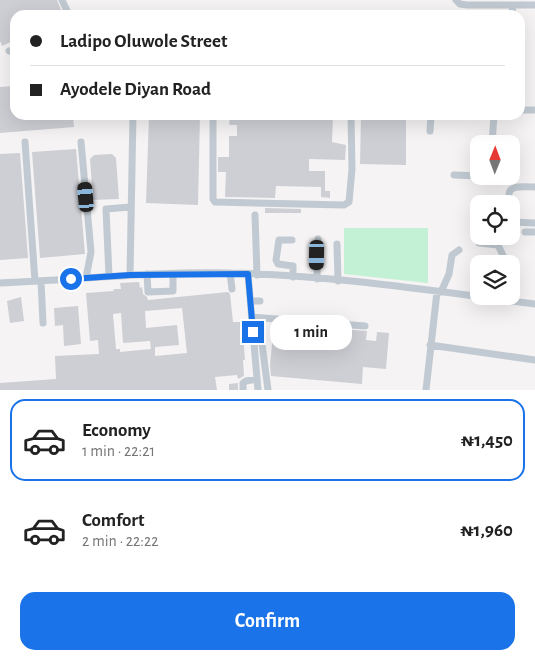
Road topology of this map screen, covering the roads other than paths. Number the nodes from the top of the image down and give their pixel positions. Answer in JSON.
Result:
{"nodes":[{"id":1,"x":456,"y":0,"type":"edge"},
{"id":2,"x":512,"y":4,"type":"junction"},
{"id":3,"x":535,"y":5,"type":"edge"},
{"id":4,"x":512,"y":10,"type":"edge"},
{"id":5,"x":133,"y":120,"type":"edge"},
{"id":6,"x":214,"y":120,"type":"edge"},
{"id":7,"x":351,"y":120,"type":"edge"},
{"id":8,"x":431,"y":120,"type":"edge"},
{"id":9,"x":494,"y":120,"type":"edge"},
{"id":10,"x":430,"y":131,"type":"dead end"},
{"id":11,"x":493,"y":135,"type":"edge"},
{"id":12,"x":25,"y":142,"type":"dead end"},
{"id":13,"x":82,"y":142,"type":"dead end"},
{"id":14,"x":454,"y":175,"type":"dead end"},
{"id":15,"x":470,"y":176,"type":"edge"},
{"id":16,"x":535,"y":187,"type":"edge"},
{"id":17,"x":509,"y":195,"type":"edge"},
{"id":18,"x":131,"y":207,"type":"junction"},
{"id":19,"x":255,"y":215,"type":"dead end"},
{"id":20,"x":520,"y":222,"type":"edge"},
{"id":21,"x":535,"y":223,"type":"edge"},
{"id":22,"x":525,"y":232,"type":"dead end"},
{"id":23,"x":535,"y":232,"type":"edge"},
{"id":24,"x":318,"y":239,"type":"dead end"},
{"id":25,"x":292,"y":240,"type":"dead end"},
{"id":26,"x":337,"y":244,"type":"dead end"},
{"id":27,"x":459,"y":250,"type":"dead end"},
{"id":28,"x":230,"y":273,"type":"junction"},
{"id":29,"x":147,"y":274,"type":"junction"},
{"id":30,"x":173,"y":274,"type":"junction"},
{"id":31,"x":248,"y":274,"type":"junction"},
{"id":32,"x":257,"y":274,"type":"junction"},
{"id":33,"x":130,"y":275,"type":"junction"},
{"id":34,"x":110,"y":276,"type":"junction"},
{"id":35,"x":293,"y":277,"type":"junction"},
{"id":36,"x":86,"y":278,"type":"junction"},
{"id":37,"x":317,"y":278,"type":"junction"},
{"id":38,"x":338,"y":280,"type":"junction"},
{"id":39,"x":38,"y":281,"type":"junction"},
{"id":40,"x":0,"y":283,"type":"edge"},
{"id":41,"x":232,"y":289,"type":"dead end"},
{"id":42,"x":439,"y":292,"type":"junction"},
{"id":43,"x":470,"y":295,"type":"edge"},
{"id":44,"x":251,"y":301,"type":"junction"},
{"id":45,"x":260,"y":301,"type":"dead end"},
{"id":46,"x":520,"y":301,"type":"edge"},
{"id":47,"x":535,"y":304,"type":"edge"},
{"id":48,"x":252,"y":317,"type":"junction"},
{"id":49,"x":44,"y":323,"type":"dead end"},
{"id":50,"x":365,"y":326,"type":"dead end"},
{"id":51,"x":262,"y":344,"type":"dead end"},
{"id":52,"x":430,"y":345,"type":"junction"},
{"id":53,"x":535,"y":360,"type":"edge"},
{"id":54,"x":257,"y":384,"type":"edge"},
{"id":55,"x":267,"y":386,"type":"edge"},
{"id":56,"x":243,"y":390,"type":"edge"},
{"id":57,"x":426,"y":390,"type":"edge"}],
"edges":[{"from":1,"to":2,"type":"street"},
{"from":2,"to":3,"type":"street"},
{"from":2,"to":4,"type":"street"},
{"from":5,"to":18,"type":"street"},
{"from":6,"to":7,"type":"street"},
{"from":8,"to":10,"type":"street"},
{"from":9,"to":11,"type":"street"},
{"from":12,"to":39,"type":"street"},
{"from":13,"to":36,"type":"street"},
{"from":14,"to":15,"type":"street"},
{"from":16,"to":17,"type":"street"},
{"from":18,"to":33,"type":"street"},
{"from":18,"to":34,"type":"street"},
{"from":19,"to":32,"type":"street"},
{"from":20,"to":21,"type":"street"},
{"from":22,"to":23,"type":"street"},
{"from":24,"to":37,"type":"street"},
{"from":25,"to":35,"type":"street"},
{"from":26,"to":38,"type":"street"},
{"from":27,"to":42,"type":"street"},
{"from":28,"to":30,"type":"street"},
{"from":28,"to":31,"type":"street"},
{"from":28,"to":41,"type":"street"},
{"from":29,"to":30,"type":"street"},
{"from":29,"to":30,"type":"street"},
{"from":29,"to":33,"type":"street"},
{"from":31,"to":32,"type":"street"},
{"from":31,"to":44,"type":"street"},
{"from":32,"to":35,"type":"street"},
{"from":33,"to":34,"type":"street"},
{"from":34,"to":36,"type":"street"},
{"from":35,"to":37,"type":"street"},
{"from":36,"to":39,"type":"street"},
{"from":37,"to":38,"type":"street"},
{"from":38,"to":42,"type":"street"},
{"from":39,"to":40,"type":"street"},
{"from":39,"to":49,"type":"street"},
{"from":42,"to":43,"type":"street"},
{"from":42,"to":52,"type":"street"},
{"from":44,"to":45,"type":"street"},
{"from":44,"to":48,"type":"street"},
{"from":46,"to":47,"type":"street"},
{"from":48,"to":50,"type":"street"},
{"from":48,"to":54,"type":"street"},
{"from":51,"to":55,"type":"street"},
{"from":52,"to":53,"type":"street"},
{"from":52,"to":57,"type":"street"},
{"from":54,"to":55,"type":"street"},
{"from":54,"to":56,"type":"street"}]}
